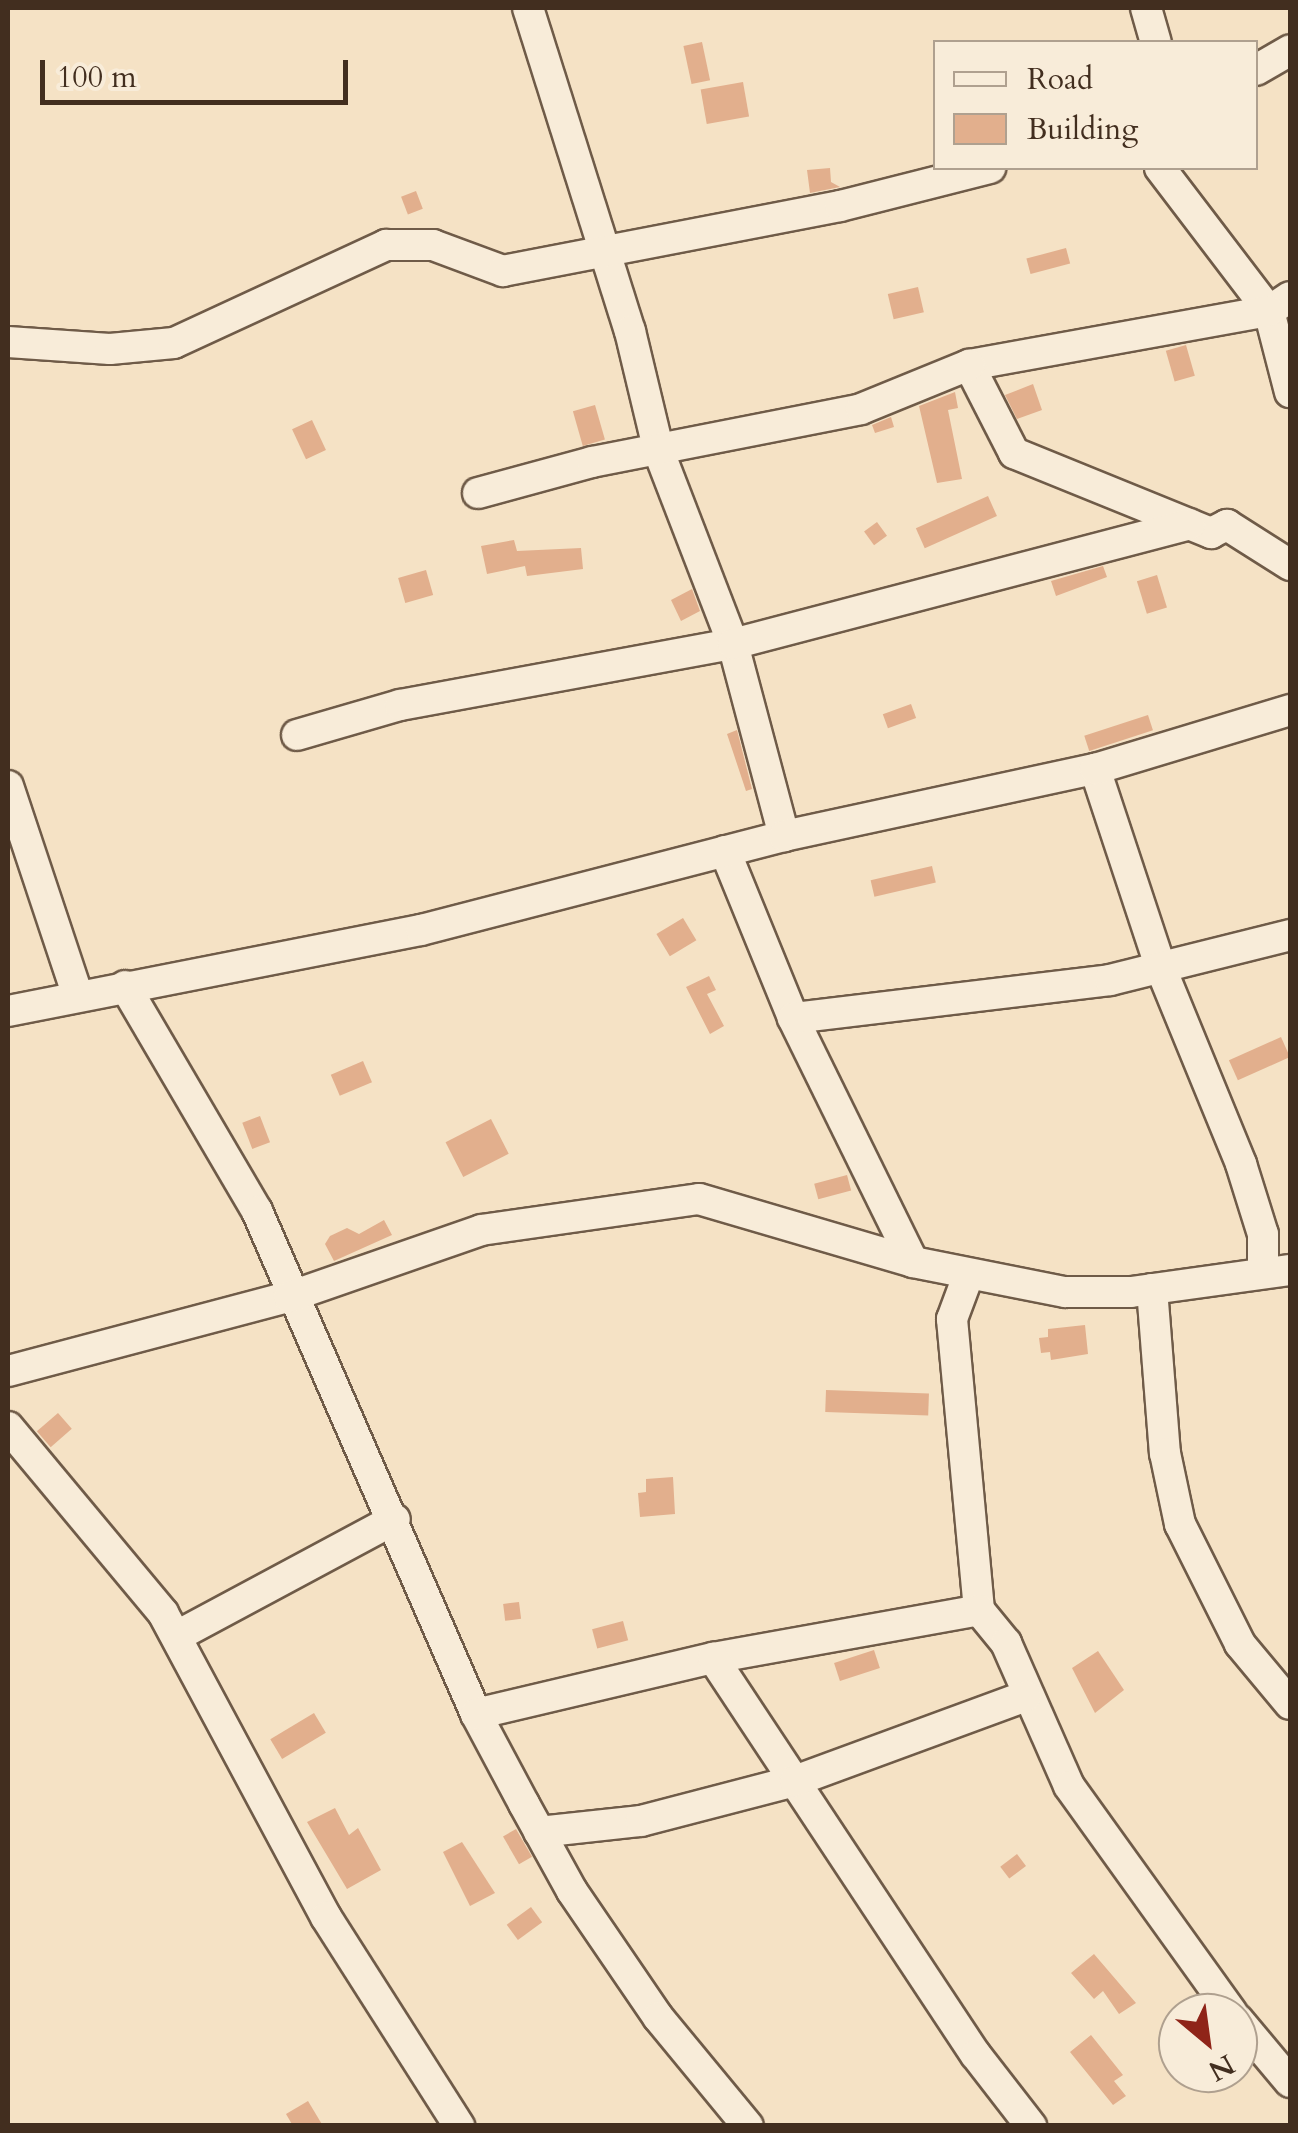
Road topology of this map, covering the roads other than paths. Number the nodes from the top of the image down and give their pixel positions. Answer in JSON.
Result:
{"nodes":[{"id":1,"x":528,"y":8,"type":"edge"},
{"id":2,"x":1146,"y":8,"type":"edge"},
{"id":3,"x":1155,"y":40,"type":"edge"},
{"id":4,"x":1290,"y":50,"type":"edge"},
{"id":5,"x":1258,"y":69,"type":"edge"},
{"id":6,"x":982,"y":170,"type":"edge"},
{"id":7,"x":1162,"y":170,"type":"edge"},
{"id":8,"x":603,"y":249,"type":"junction"},
{"id":9,"x":1280,"y":304,"type":"edge"},
{"id":10,"x":8,"y":342,"type":"edge"},
{"id":11,"x":968,"y":365,"type":"junction"},
{"id":12,"x":1290,"y":392,"type":"edge"},
{"id":13,"x":659,"y":452,"type":"junction"},
{"id":14,"x":478,"y":494,"type":"dead end"},
{"id":15,"x":1190,"y":524,"type":"junction"},
{"id":16,"x":1290,"y":566,"type":"edge"},
{"id":17,"x":733,"y":644,"type":"junction"},
{"id":18,"x":1290,"y":710,"type":"edge"},
{"id":19,"x":297,"y":735,"type":"dead end"},
{"id":20,"x":1094,"y":769,"type":"junction"},
{"id":21,"x":8,"y":786,"type":"edge"},
{"id":22,"x":784,"y":836,"type":"junction"},
{"id":23,"x":726,"y":852,"type":"junction"},
{"id":24,"x":1290,"y":936,"type":"edge"},
{"id":25,"x":1162,"y":971,"type":"junction"},
{"id":26,"x":125,"y":986,"type":"junction"},
{"id":27,"x":77,"y":994,"type":"junction"},
{"id":28,"x":8,"y":1012,"type":"edge"},
{"id":29,"x":792,"y":1018,"type":"junction"},
{"id":30,"x":913,"y":1262,"type":"junction"},
{"id":31,"x":1277,"y":1272,"type":"edge"},
{"id":32,"x":968,"y":1276,"type":"junction"},
{"id":33,"x":1152,"y":1289,"type":"junction"},
{"id":34,"x":289,"y":1297,"type":"junction"},
{"id":35,"x":8,"y":1372,"type":"edge"},
{"id":36,"x":11,"y":1439,"type":"edge"},
{"id":37,"x":395,"y":1519,"type":"junction"},
{"id":38,"x":980,"y":1610,"type":"junction"},
{"id":39,"x":177,"y":1636,"type":"junction"},
{"id":40,"x":713,"y":1658,"type":"junction"},
{"id":41,"x":1026,"y":1696,"type":"junction"},
{"id":42,"x":1290,"y":1704,"type":"edge"},
{"id":43,"x":476,"y":1714,"type":"junction"},
{"id":44,"x":795,"y":1781,"type":"junction"},
{"id":45,"x":539,"y":1832,"type":"junction"},
{"id":46,"x":1218,"y":1993,"type":"edge"},
{"id":47,"x":1258,"y":2044,"type":"edge"},
{"id":48,"x":1290,"y":2082,"type":"edge"},
{"id":49,"x":458,"y":2126,"type":"edge"},
{"id":50,"x":748,"y":2126,"type":"edge"},
{"id":51,"x":1031,"y":2126,"type":"edge"}],
"edges":[{"from":1,"to":8,"type":"street"},
{"from":2,"to":3,"type":"street"},
{"from":4,"to":5,"type":"street"},
{"from":6,"to":8,"type":"street"},
{"from":7,"to":9,"type":"street"},
{"from":8,"to":10,"type":"street"},
{"from":8,"to":13,"type":"street"},
{"from":9,"to":11,"type":"street"},
{"from":9,"to":12,"type":"street"},
{"from":11,"to":13,"type":"street"},
{"from":11,"to":15,"type":"street"},
{"from":13,"to":14,"type":"street"},
{"from":13,"to":17,"type":"street"},
{"from":15,"to":16,"type":"street"},
{"from":15,"to":17,"type":"street"},
{"from":17,"to":19,"type":"street"},
{"from":17,"to":22,"type":"street"},
{"from":18,"to":20,"type":"street"},
{"from":20,"to":22,"type":"street"},
{"from":20,"to":25,"type":"street"},
{"from":21,"to":27,"type":"street"},
{"from":22,"to":23,"type":"street"},
{"from":23,"to":26,"type":"street"},
{"from":23,"to":29,"type":"street"},
{"from":24,"to":25,"type":"street"},
{"from":25,"to":29,"type":"street"},
{"from":25,"to":31,"type":"street"},
{"from":26,"to":27,"type":"street"},
{"from":26,"to":34,"type":"street"},
{"from":27,"to":28,"type":"street"},
{"from":29,"to":30,"type":"street"},
{"from":30,"to":32,"type":"street"},
{"from":30,"to":34,"type":"street"},
{"from":31,"to":33,"type":"street"},
{"from":32,"to":33,"type":"street"},
{"from":32,"to":38,"type":"street"},
{"from":33,"to":42,"type":"street"},
{"from":34,"to":35,"type":"street"},
{"from":34,"to":37,"type":"street"},
{"from":36,"to":39,"type":"street"},
{"from":37,"to":39,"type":"street"},
{"from":37,"to":43,"type":"street"},
{"from":38,"to":40,"type":"street"},
{"from":38,"to":41,"type":"street"},
{"from":39,"to":49,"type":"street"},
{"from":40,"to":43,"type":"street"},
{"from":40,"to":44,"type":"street"},
{"from":41,"to":44,"type":"street"},
{"from":41,"to":46,"type":"street"},
{"from":43,"to":45,"type":"street"},
{"from":44,"to":45,"type":"street"},
{"from":44,"to":51,"type":"street"},
{"from":45,"to":50,"type":"street"},
{"from":47,"to":48,"type":"street"}]}
